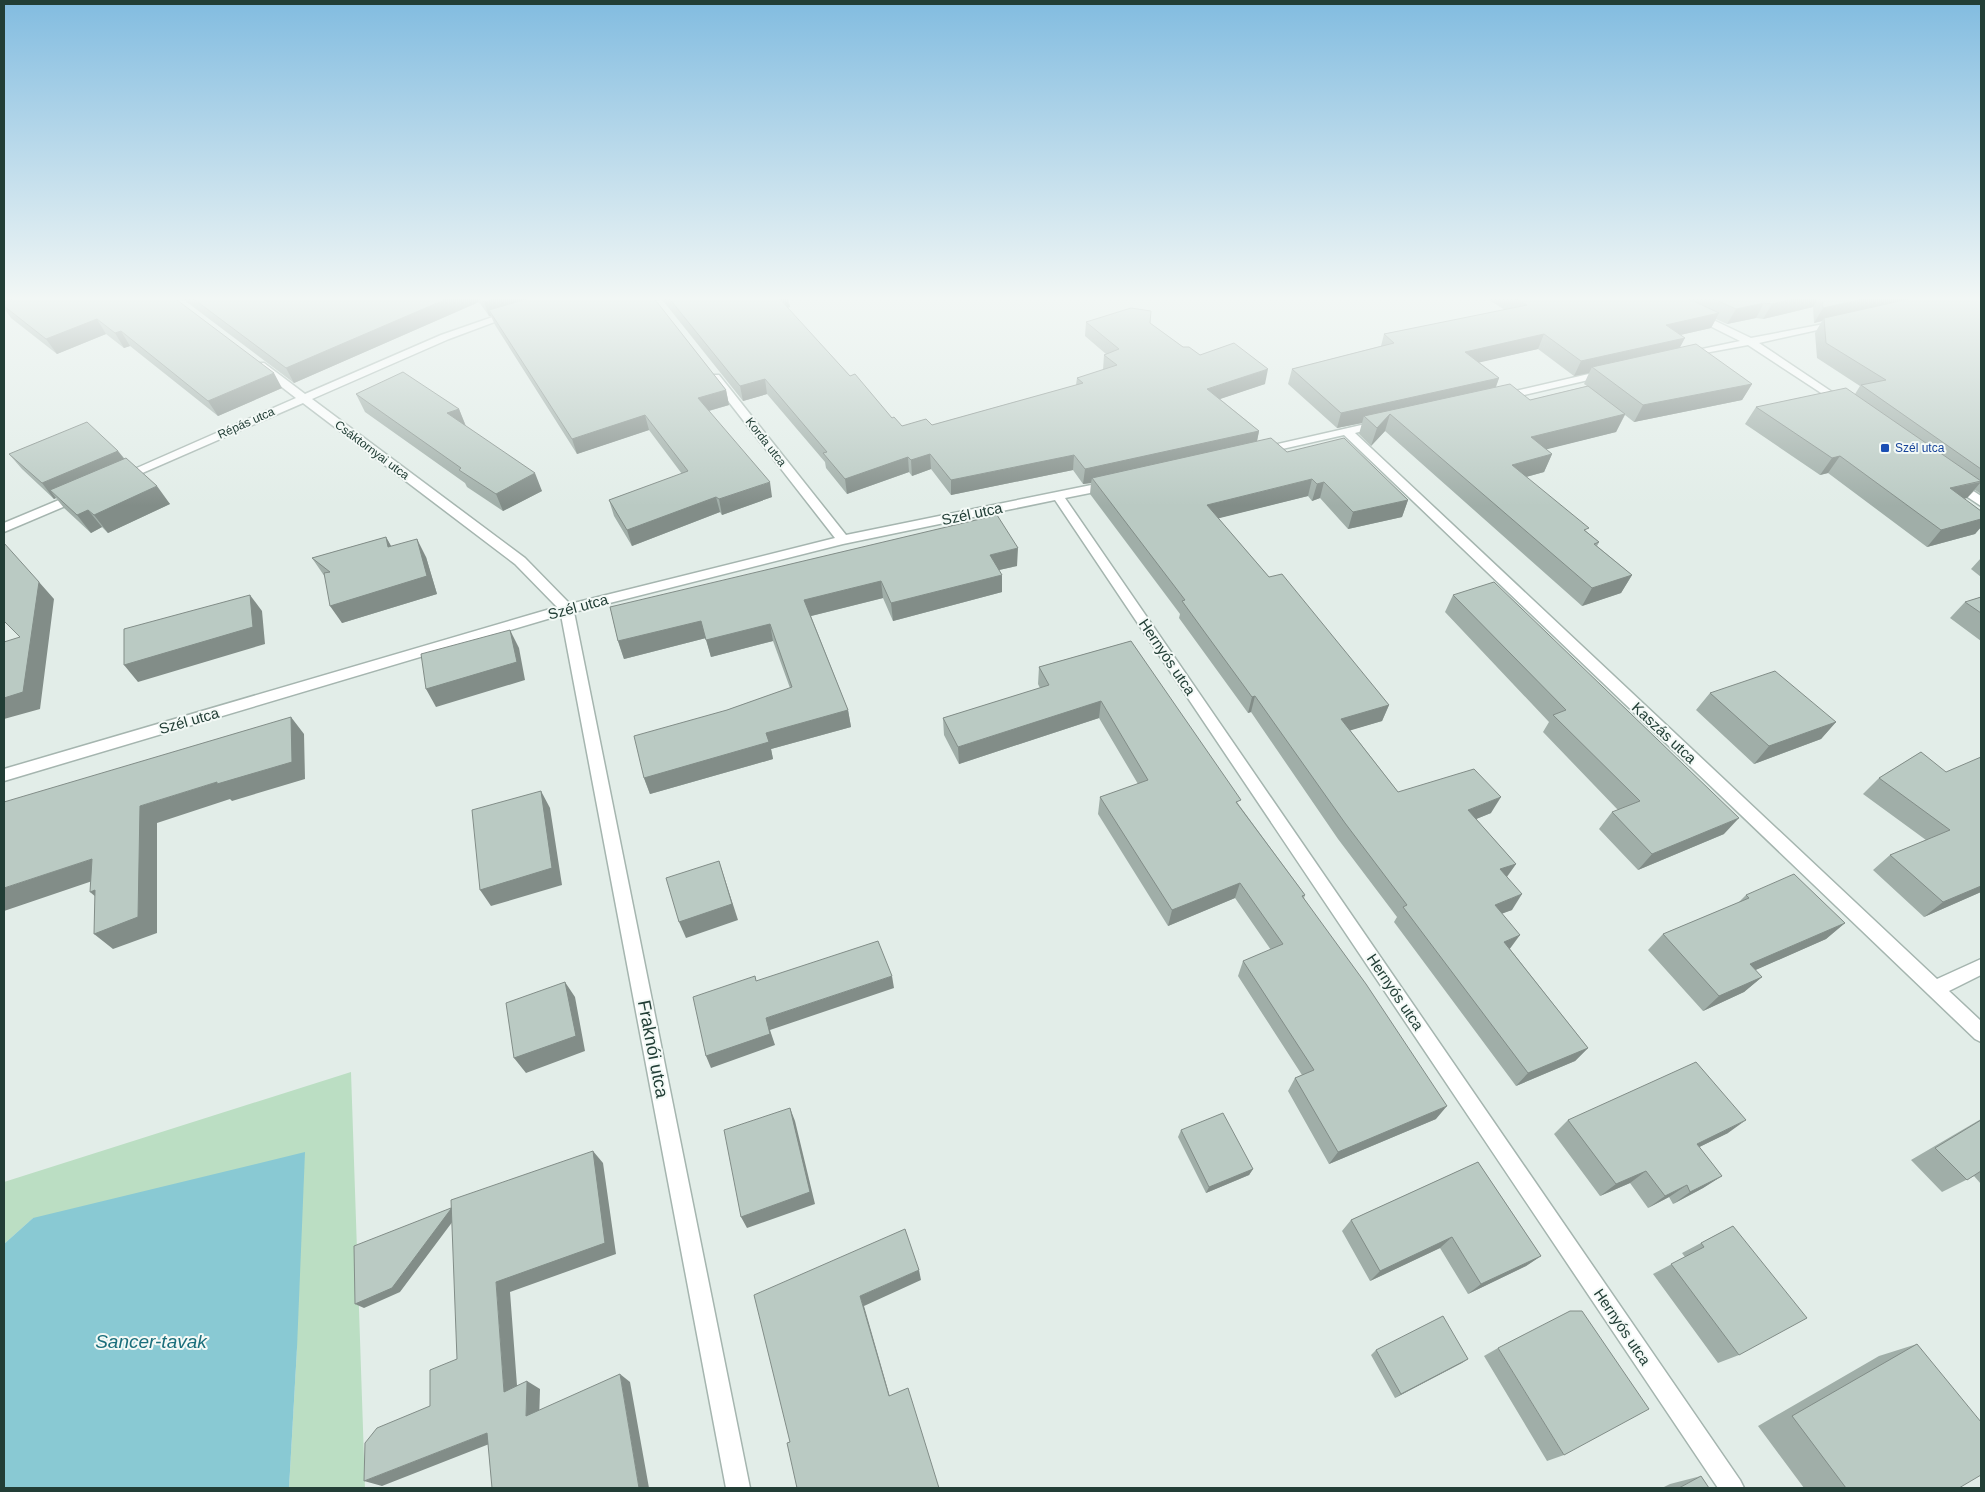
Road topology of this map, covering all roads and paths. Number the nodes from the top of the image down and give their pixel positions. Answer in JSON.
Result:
{"nodes":[{"id":1,"x":263,"y":367,"type":"edge"},
{"id":2,"x":376,"y":367,"type":"edge"},
{"id":3,"x":1790,"y":367,"type":"edge"},
{"id":4,"x":708,"y":368,"type":"edge"},
{"id":5,"x":1617,"y":371,"type":"edge"},
{"id":6,"x":303,"y":398,"type":"junction"},
{"id":7,"x":1492,"y":399,"type":"edge"},
{"id":8,"x":1855,"y":412,"type":"edge"},
{"id":9,"x":1395,"y":421,"type":"edge"},
{"id":10,"x":1347,"y":432,"type":"junction"},
{"id":11,"x":1250,"y":453,"type":"edge"},
{"id":12,"x":1942,"y":474,"type":"edge"},
{"id":13,"x":113,"y":481,"type":"edge"},
{"id":14,"x":1125,"y":481,"type":"edge"},
{"id":15,"x":86,"y":493,"type":"edge"},
{"id":16,"x":1058,"y":496,"type":"junction"},
{"id":17,"x":1981,"y":502,"type":"edge"},
{"id":18,"x":4,"y":528,"type":"edge"},
{"id":19,"x":843,"y":540,"type":"junction"},
{"id":20,"x":567,"y":609,"type":"junction"},
{"id":21,"x":4,"y":775,"type":"edge"},
{"id":22,"x":1981,"y":967,"type":"edge"},
{"id":23,"x":1935,"y":989,"type":"junction"},
{"id":24,"x":1981,"y":1033,"type":"edge"},
{"id":25,"x":738,"y":1488,"type":"edge"},
{"id":26,"x":1732,"y":1488,"type":"edge"}],
"edges":[{"from":1,"to":6,"type":"street","name":"Csáktornyai utca"},
{"from":2,"to":6,"type":"street","name":"Répás utca"},
{"from":3,"to":8,"type":"street"},
{"from":4,"to":19,"type":"street","name":"Korda utca"},
{"from":5,"to":7,"type":"street"},
{"from":6,"to":13,"type":"street","name":"Répás utca"},
{"from":6,"to":20,"type":"street","name":"Csáktornyai utca"},
{"from":9,"to":10,"type":"street"},
{"from":10,"to":11,"type":"street"},
{"from":10,"to":23,"type":"street","name":"Kaszás utca"},
{"from":12,"to":17,"type":"street"},
{"from":14,"to":16,"type":"street","name":"Szél utca"},
{"from":15,"to":18,"type":"street"},
{"from":16,"to":19,"type":"street","name":"Szél utca"},
{"from":16,"to":26,"type":"street","name":"Hernyós utca"},
{"from":19,"to":20,"type":"street","name":"Szél utca"},
{"from":20,"to":21,"type":"street","name":"Szél utca"},
{"from":20,"to":25,"type":"street","name":"Fraknói utca"},
{"from":22,"to":23,"type":"street"},
{"from":23,"to":24,"type":"street","name":"Kaszás utca"}]}
